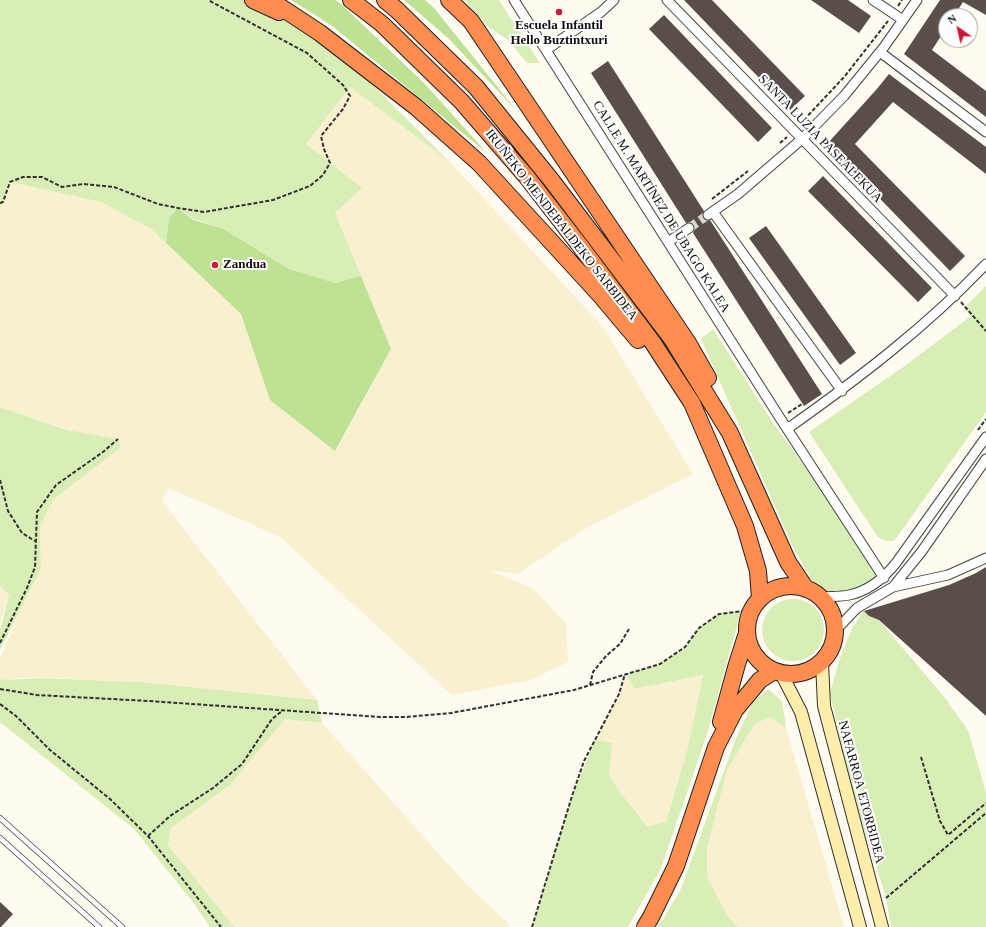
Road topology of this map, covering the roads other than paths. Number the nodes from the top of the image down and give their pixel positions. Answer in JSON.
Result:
{"nodes":[{"id":1,"x":253,"y":0,"type":"edge"},
{"id":2,"x":270,"y":0,"type":"edge"},
{"id":3,"x":351,"y":0,"type":"edge"},
{"id":4,"x":385,"y":0,"type":"edge"},
{"id":5,"x":442,"y":0,"type":"edge"},
{"id":6,"x":450,"y":0,"type":"edge"},
{"id":7,"x":514,"y":0,"type":"edge"},
{"id":8,"x":614,"y":0,"type":"edge"},
{"id":9,"x":667,"y":0,"type":"edge"},
{"id":10,"x":873,"y":0,"type":"edge"},
{"id":11,"x":918,"y":0,"type":"edge"},
{"id":12,"x":903,"y":20,"type":"junction"},
{"id":13,"x":320,"y":33,"type":"junction"},
{"id":14,"x":546,"y":50,"type":"junction"},
{"id":15,"x":880,"y":52,"type":"junction"},
{"id":16,"x":536,"y":118,"type":"junction"},
{"id":17,"x":986,"y":132,"type":"edge"},
{"id":18,"x":802,"y":139,"type":"junction"},
{"id":19,"x":689,"y":228,"type":"tunnel mouth"},
{"id":20,"x":668,"y":242,"type":"junction"},
{"id":21,"x":986,"y":264,"type":"edge"},
{"id":22,"x":955,"y":296,"type":"junction"},
{"id":23,"x":842,"y":391,"type":"junction"},
{"id":24,"x":787,"y":429,"type":"junction"},
{"id":25,"x":730,"y":433,"type":"junction"},
{"id":26,"x":986,"y":438,"type":"edge"},
{"id":27,"x":986,"y":459,"type":"edge"},
{"id":28,"x":717,"y":462,"type":"junction"},
{"id":29,"x":986,"y":558,"type":"edge"},
{"id":30,"x":884,"y":578,"type":"junction"},
{"id":31,"x":893,"y":587,"type":"junction"},
{"id":32,"x":806,"y":588,"type":"junction"},
{"id":33,"x":820,"y":597,"type":"junction"},
{"id":34,"x":756,"y":605,"type":"junction"},
{"id":35,"x":836,"y":630,"type":"junction"},
{"id":36,"x":747,"y":633,"type":"junction"},
{"id":37,"x":822,"y":662,"type":"junction"},
{"id":38,"x":777,"y":672,"type":"junction"},
{"id":39,"x":716,"y":748,"type":"junction"},
{"id":40,"x":0,"y":818,"type":"edge"},
{"id":41,"x":0,"y":838,"type":"edge"},
{"id":42,"x":99,"y":927,"type":"edge"},
{"id":43,"x":122,"y":927,"type":"edge"},
{"id":44,"x":645,"y":927,"type":"edge"},
{"id":45,"x":860,"y":927,"type":"edge"},
{"id":46,"x":882,"y":927,"type":"edge"}],
"edges":[{"from":1,"to":13,"type":"highway"},
{"from":2,"to":13,"type":"highway"},
{"from":3,"to":28,"type":"highway","name":"IRUÑEKO MENDEBALDEKO SARBIDEA"},
{"from":4,"to":25,"type":"highway","name":"IRUÑEKO MENDEBALDEKO SARBIDEA"},
{"from":5,"to":16,"type":"highway"},
{"from":6,"to":16,"type":"highway"},
{"from":7,"to":14,"type":"street","name":"CALLE M. MARTÍNEZ DE UBAGO KALEA"},
{"from":8,"to":14,"type":"street"},
{"from":9,"to":18,"type":"street","name":"SANTA LUZIA PASEALEKUA"},
{"from":10,"to":12,"type":"street"},
{"from":11,"to":12,"type":"street"},
{"from":12,"to":15,"type":"street"},
{"from":13,"to":28,"type":"highway"},
{"from":14,"to":20,"type":"street","name":"CALLE M. MARTÍNEZ DE UBAGO KALEA"},
{"from":15,"to":17,"type":"street"},
{"from":15,"to":18,"type":"street"},
{"from":16,"to":25,"type":"highway"},
{"from":18,"to":22,"type":"street","name":"SANTA LUZIA PASEALEKUA"},
{"from":18,"to":23,"type":"street"},
{"from":19,"to":20,"type":"street"},
{"from":20,"to":24,"type":"street","name":"CALLE M. MARTÍNEZ DE UBAGO KALEA"},
{"from":21,"to":22,"type":"street"},
{"from":22,"to":23,"type":"street"},
{"from":23,"to":24,"type":"street"},
{"from":24,"to":30,"type":"street","name":"CALLE M. MARTÍNEZ DE UBAGO KALEA"},
{"from":25,"to":32,"type":"highway"},
{"from":26,"to":30,"type":"street"},
{"from":27,"to":31,"type":"street"},
{"from":28,"to":34,"type":"highway"},
{"from":29,"to":31,"type":"street"},
{"from":30,"to":33,"type":"street"},
{"from":31,"to":35,"type":"street"},
{"from":32,"to":33,"type":"highway"},
{"from":32,"to":34,"type":"highway"},
{"from":33,"to":35,"type":"highway"},
{"from":34,"to":36,"type":"highway"},
{"from":35,"to":37,"type":"highway"},
{"from":36,"to":38,"type":"highway"},
{"from":36,"to":39,"type":"highway"},
{"from":37,"to":38,"type":"highway"},
{"from":37,"to":46,"type":"main road","name":"NAFARROA ETORBIDEA"},
{"from":38,"to":39,"type":"highway"},
{"from":38,"to":45,"type":"main road"},
{"from":39,"to":44,"type":"highway"},
{"from":40,"to":43,"type":"lane"},
{"from":41,"to":42,"type":"lane"}]}
